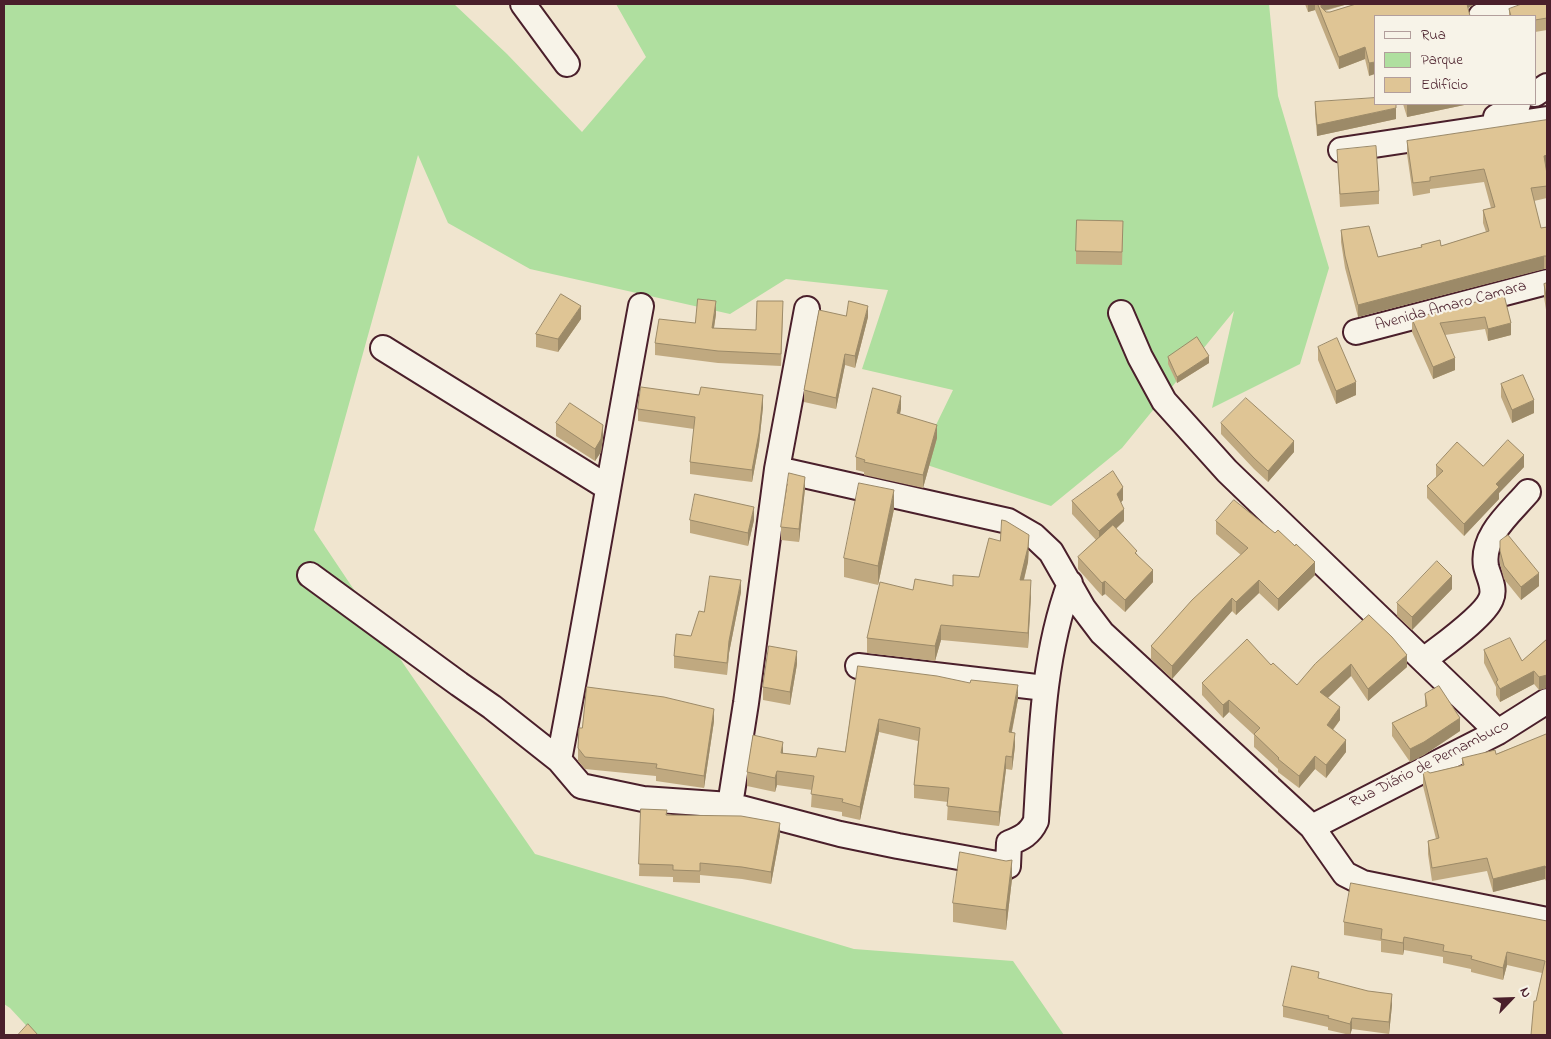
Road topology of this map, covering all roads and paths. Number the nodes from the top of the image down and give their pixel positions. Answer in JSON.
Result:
{"nodes":[{"id":1,"x":523,"y":4,"type":"edge"},
{"id":2,"x":1518,"y":4,"type":"edge"},
{"id":3,"x":1484,"y":15,"type":"edge"},
{"id":4,"x":567,"y":64,"type":"dead end"},
{"id":5,"x":1547,"y":86,"type":"edge"},
{"id":6,"x":1536,"y":93,"type":"edge"},
{"id":7,"x":1516,"y":105,"type":"edge"},
{"id":8,"x":1496,"y":116,"type":"edge"},
{"id":9,"x":1547,"y":119,"type":"edge"},
{"id":10,"x":1341,"y":150,"type":"edge"},
{"id":11,"x":1547,"y":282,"type":"edge"},
{"id":12,"x":640,"y":306,"type":"dead end"},
{"id":13,"x":807,"y":309,"type":"dead end"},
{"id":14,"x":1121,"y":313,"type":"dead end"},
{"id":15,"x":1356,"y":332,"type":"dead end"},
{"id":16,"x":383,"y":348,"type":"dead end"},
{"id":17,"x":777,"y":470,"type":"junction"},
{"id":18,"x":607,"y":487,"type":"junction"},
{"id":19,"x":1528,"y":492,"type":"dead end"},
{"id":20,"x":310,"y":575,"type":"dead end"},
{"id":21,"x":1070,"y":583,"type":"junction"},
{"id":22,"x":1424,"y":660,"type":"junction"},
{"id":23,"x":858,"y":666,"type":"edge"},
{"id":24,"x":1045,"y":688,"type":"junction"},
{"id":25,"x":1547,"y":701,"type":"edge"},
{"id":26,"x":1498,"y":732,"type":"junction"},
{"id":27,"x":559,"y":760,"type":"junction"},
{"id":28,"x":730,"y":805,"type":"junction"},
{"id":29,"x":1312,"y":826,"type":"junction"},
{"id":30,"x":1547,"y":920,"type":"edge"}],
"edges":[{"from":1,"to":4,"type":"street"},
{"from":2,"to":3,"type":"street"},
{"from":5,"to":6,"type":"street"},
{"from":7,"to":8,"type":"street"},
{"from":8,"to":9,"type":"street"},
{"from":8,"to":10,"type":"street"},
{"from":11,"to":15,"type":"street","name":"Avenida Amaro Camara"},
{"from":12,"to":18,"type":"street"},
{"from":13,"to":17,"type":"street"},
{"from":14,"to":22,"type":"street"},
{"from":16,"to":18,"type":"street"},
{"from":17,"to":21,"type":"street"},
{"from":17,"to":28,"type":"street"},
{"from":18,"to":27,"type":"street"},
{"from":19,"to":22,"type":"street"},
{"from":20,"to":27,"type":"street"},
{"from":21,"to":24,"type":"street"},
{"from":21,"to":29,"type":"street"},
{"from":22,"to":26,"type":"street"},
{"from":23,"to":24,"type":"street"},
{"from":24,"to":28,"type":"street"},
{"from":25,"to":26,"type":"street","name":"Rua Diário de Pernambuco"},
{"from":26,"to":29,"type":"street","name":"Rua Diário de Pernambuco"},
{"from":27,"to":28,"type":"street"},
{"from":29,"to":30,"type":"street"}]}
